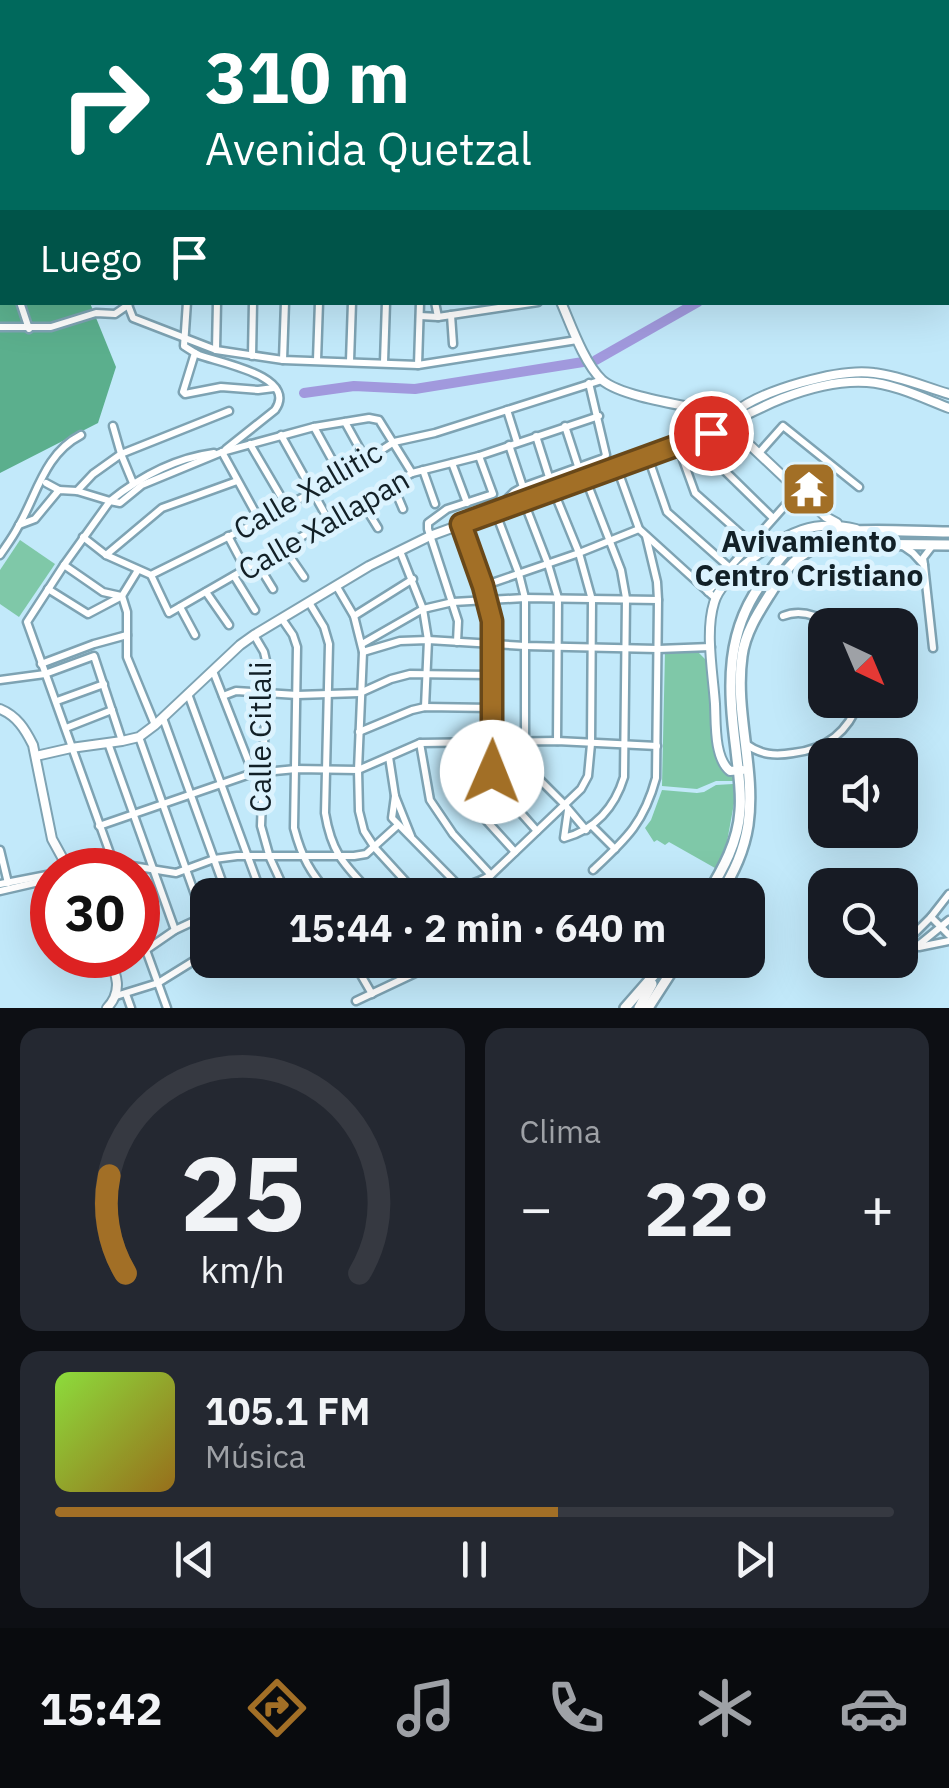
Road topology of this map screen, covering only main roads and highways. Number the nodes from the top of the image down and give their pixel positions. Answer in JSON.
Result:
{"nodes":[{"id":1,"x":841,"y":526,"type":"road end"},
{"id":2,"x":949,"y":532,"type":"edge"},
{"id":3,"x":830,"y":534,"type":"junction"},
{"id":4,"x":949,"y":545,"type":"edge"},
{"id":5,"x":743,"y":772,"type":"junction"},
{"id":6,"x":717,"y":878,"type":"edge"},
{"id":7,"x":729,"y":878,"type":"edge"},
{"id":8,"x":653,"y":978,"type":"edge"},
{"id":9,"x":655,"y":978,"type":"edge"},
{"id":10,"x":668,"y":978,"type":"edge"},
{"id":11,"x":652,"y":1005,"type":"edge"},
{"id":12,"x":624,"y":1008,"type":"edge"},
{"id":13,"x":639,"y":1008,"type":"edge"}],
"edges":[{"from":1,"to":3,"type":"main road"},
{"from":2,"to":3,"type":"main road"},
{"from":3,"to":5,"type":"main road"},
{"from":4,"to":5,"type":"main road"},
{"from":5,"to":6,"type":"main road"},
{"from":5,"to":7,"type":"main road"},
{"from":8,"to":12,"type":"main road"},
{"from":9,"to":13,"type":"main road"},
{"from":10,"to":11,"type":"main road"}]}
